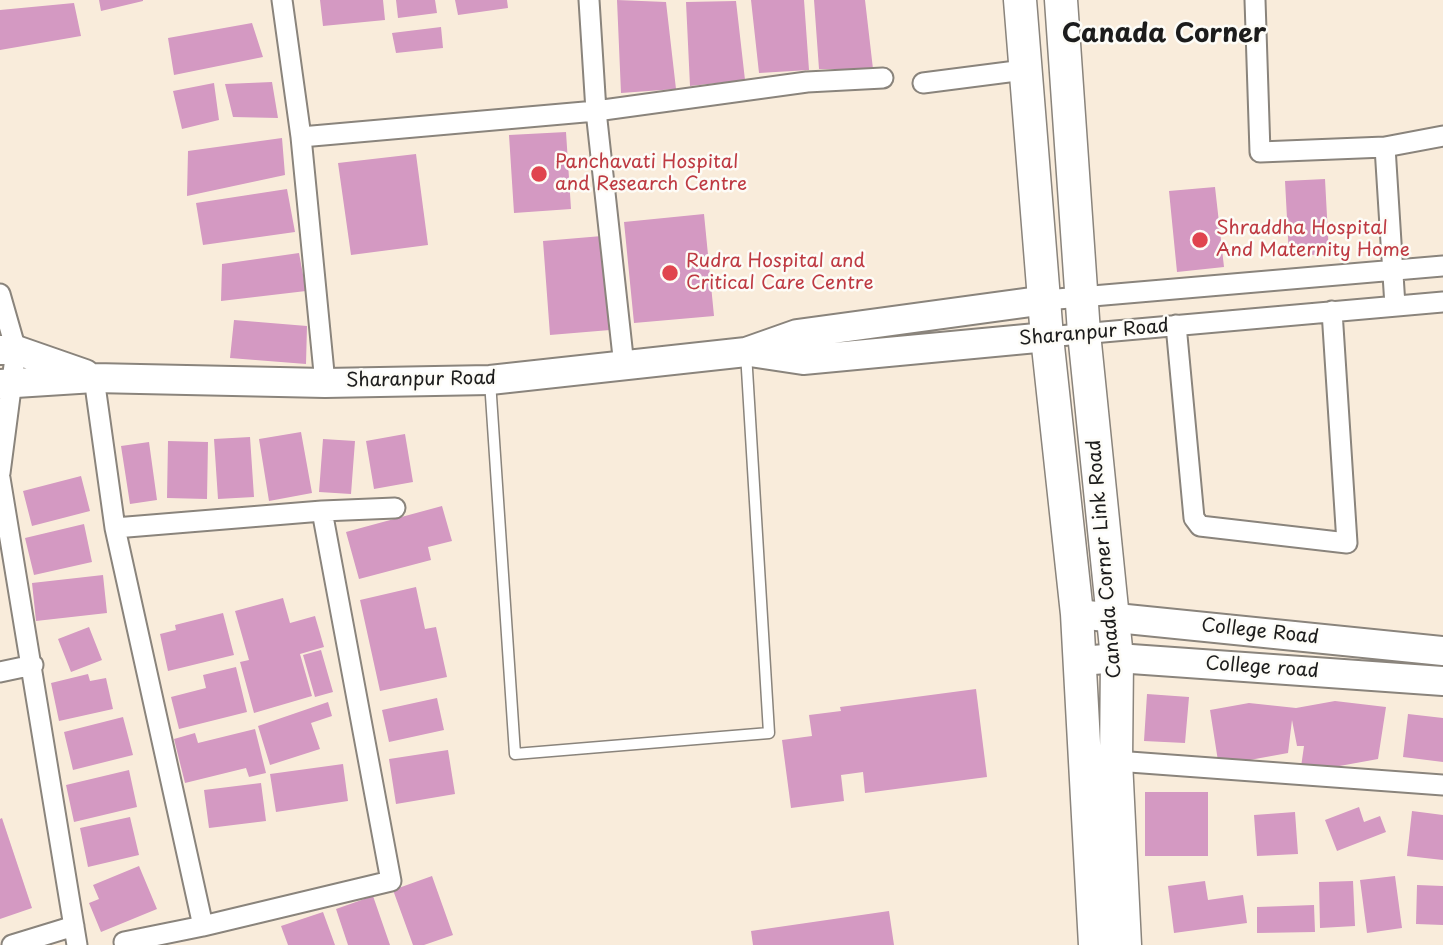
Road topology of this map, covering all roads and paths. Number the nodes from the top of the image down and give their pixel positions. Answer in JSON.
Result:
{"nodes":[{"id":1,"x":282,"y":0,"type":"edge"},
{"id":2,"x":589,"y":0,"type":"edge"},
{"id":3,"x":1020,"y":0,"type":"edge"},
{"id":4,"x":1060,"y":0,"type":"edge"},
{"id":5,"x":1255,"y":0,"type":"edge"},
{"id":6,"x":1024,"y":70,"type":"junction"},
{"id":7,"x":883,"y":78,"type":"dead end"},
{"id":8,"x":923,"y":83,"type":"dead end"},
{"id":9,"x":596,"y":111,"type":"junction"},
{"id":10,"x":1443,"y":136,"type":"edge"},
{"id":11,"x":301,"y":137,"type":"junction"},
{"id":12,"x":1385,"y":147,"type":"junction"},
{"id":13,"x":1443,"y":267,"type":"edge"},
{"id":14,"x":1393,"y":272,"type":"junction"},
{"id":15,"x":0,"y":294,"type":"edge"},
{"id":16,"x":1082,"y":299,"type":"junction"},
{"id":17,"x":1046,"y":300,"type":"junction"},
{"id":18,"x":1443,"y":302,"type":"edge"},
{"id":19,"x":1395,"y":306,"type":"junction"},
{"id":20,"x":1332,"y":312,"type":"junction"},
{"id":21,"x":1176,"y":325,"type":"junction"},
{"id":22,"x":1084,"y":332,"type":"junction"},
{"id":23,"x":1047,"y":337,"type":"junction"},
{"id":24,"x":8,"y":350,"type":"edge"},
{"id":25,"x":746,"y":352,"type":"junction"},
{"id":26,"x":624,"y":366,"type":"junction"},
{"id":27,"x":94,"y":378,"type":"junction"},
{"id":28,"x":490,"y":380,"type":"junction"},
{"id":29,"x":324,"y":383,"type":"junction"},
{"id":30,"x":7,"y":385,"type":"edge"},
{"id":31,"x":0,"y":475,"type":"edge"},
{"id":32,"x":395,"y":508,"type":"dead end"},
{"id":33,"x":322,"y":512,"type":"junction"},
{"id":34,"x":115,"y":528,"type":"junction"},
{"id":35,"x":1077,"y":614,"type":"junction"},
{"id":36,"x":1112,"y":617,"type":"junction"},
{"id":37,"x":1443,"y":651,"type":"edge"},
{"id":38,"x":1117,"y":658,"type":"junction"},
{"id":39,"x":1081,"y":661,"type":"junction"},
{"id":40,"x":33,"y":666,"type":"junction"},
{"id":41,"x":0,"y":672,"type":"edge"},
{"id":42,"x":1443,"y":681,"type":"edge"},
{"id":43,"x":1116,"y":761,"type":"junction"},
{"id":44,"x":1443,"y":785,"type":"edge"},
{"id":45,"x":203,"y":926,"type":"junction"},
{"id":46,"x":76,"y":935,"type":"edge"},
{"id":47,"x":124,"y":942,"type":"dead end"},
{"id":48,"x":12,"y":945,"type":"edge"},
{"id":49,"x":1095,"y":945,"type":"edge"},
{"id":50,"x":1125,"y":945,"type":"edge"},
{"id":51,"x":1144,"y":945,"type":"edge"}],
"edges":[{"from":1,"to":11,"type":"street"},
{"from":2,"to":9,"type":"street"},
{"from":3,"to":6,"type":"main road","name":"Canada Corner Link Road"},
{"from":4,"to":16,"type":"main road","name":"Canada Corner Link Road"},
{"from":5,"to":12,"type":"street"},
{"from":6,"to":8,"type":"street"},
{"from":6,"to":17,"type":"main road","name":"Canada Corner Link Road"},
{"from":7,"to":9,"type":"street"},
{"from":9,"to":11,"type":"street"},
{"from":9,"to":26,"type":"street"},
{"from":10,"to":12,"type":"street"},
{"from":11,"to":29,"type":"street"},
{"from":12,"to":14,"type":"street"},
{"from":13,"to":14,"type":"street"},
{"from":14,"to":16,"type":"street"},
{"from":14,"to":19,"type":"street"},
{"from":15,"to":24,"type":"street"},
{"from":16,"to":17,"type":"street"},
{"from":16,"to":22,"type":"main road","name":"Canada Corner Link Road"},
{"from":17,"to":23,"type":"main road","name":"Canada Corner Link Road"},
{"from":17,"to":25,"type":"main road","name":"Sharanpur Road"},
{"from":18,"to":19,"type":"street","name":"Sharanpur Road"},
{"from":19,"to":20,"type":"street","name":"Sharanpur Road"},
{"from":20,"to":21,"type":"street","name":"Sharanpur Road"},
{"from":20,"to":21,"type":"street"},
{"from":21,"to":22,"type":"street","name":"Sharanpur Road"},
{"from":22,"to":23,"type":"street","name":"Sharanpur Road"},
{"from":22,"to":36,"type":"main road","name":"Canada Corner Link Road"},
{"from":23,"to":25,"type":"main road","name":"Sharanpur Road"},
{"from":23,"to":35,"type":"main road","name":"Canada Corner Link Road"},
{"from":24,"to":27,"type":"main road","name":"Sharanpur Road"},
{"from":24,"to":30,"type":"street"},
{"from":25,"to":26,"type":"main road","name":"Sharanpur Road"},
{"from":25,"to":28,"type":"lane"},
{"from":26,"to":28,"type":"main road","name":"Sharanpur Road"},
{"from":27,"to":29,"type":"main road","name":"Sharanpur Road"},
{"from":27,"to":30,"type":"main road","name":"Sharanpur Road"},
{"from":27,"to":34,"type":"street"},
{"from":28,"to":29,"type":"main road","name":"Sharanpur Road"},
{"from":30,"to":31,"type":"street"},
{"from":31,"to":40,"type":"street"},
{"from":32,"to":33,"type":"street"},
{"from":33,"to":34,"type":"street"},
{"from":33,"to":45,"type":"street"},
{"from":34,"to":45,"type":"street"},
{"from":35,"to":36,"type":"main road","name":"College Road"},
{"from":35,"to":39,"type":"main road","name":"Canada Corner Link Road"},
{"from":36,"to":37,"type":"main road","name":"College Road"},
{"from":36,"to":38,"type":"main road","name":"Canada Corner Link Road"},
{"from":38,"to":39,"type":"main road","name":"College road"},
{"from":38,"to":42,"type":"main road","name":"College road"},
{"from":38,"to":43,"type":"main road","name":"Canada Corner Link Road"},
{"from":39,"to":49,"type":"main road","name":"Canada Corner Link Road"},
{"from":40,"to":41,"type":"street"},
{"from":40,"to":46,"type":"street"},
{"from":43,"to":44,"type":"street"},
{"from":43,"to":50,"type":"main road","name":"Canada Corner Link Road"},
{"from":45,"to":47,"type":"street"},
{"from":46,"to":48,"type":"street"},
{"from":50,"to":51,"type":"street"}]}
